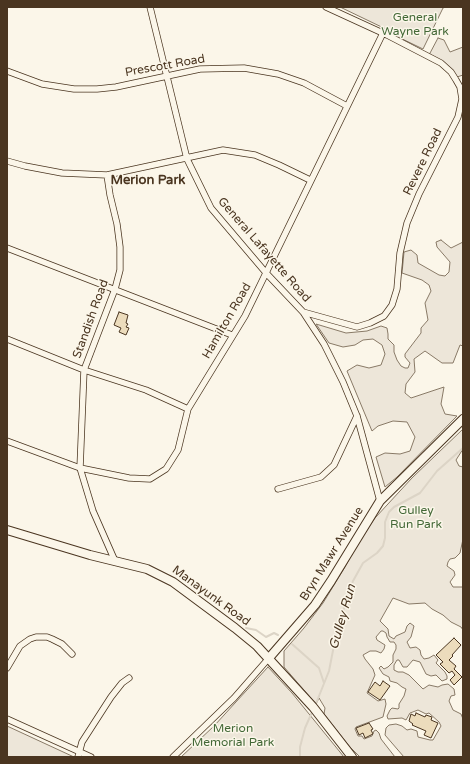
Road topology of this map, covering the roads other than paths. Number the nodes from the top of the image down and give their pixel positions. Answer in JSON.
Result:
{"nodes":[{"id":1,"x":150,"y":7,"type":"edge"},
{"id":2,"x":326,"y":7,"type":"edge"},
{"id":3,"x":383,"y":33,"type":"junction"},
{"id":4,"x":7,"y":71,"type":"edge"},
{"id":5,"x":167,"y":77,"type":"junction"},
{"id":6,"x":347,"y":106,"type":"junction"},
{"id":7,"x":187,"y":159,"type":"junction"},
{"id":8,"x":7,"y":161,"type":"edge"},
{"id":9,"x":107,"y":175,"type":"junction"},
{"id":10,"x":310,"y":180,"type":"junction"},
{"id":11,"x":7,"y":248,"type":"edge"},
{"id":12,"x":267,"y":274,"type":"junction"},
{"id":13,"x":115,"y":289,"type":"junction"},
{"id":14,"x":302,"y":312,"type":"junction"},
{"id":15,"x":232,"y":335,"type":"junction"},
{"id":16,"x":7,"y":339,"type":"edge"},
{"id":17,"x":84,"y":370,"type":"junction"},
{"id":18,"x":188,"y":408,"type":"junction"},
{"id":19,"x":356,"y":416,"type":"junction"},
{"id":20,"x":463,"y":419,"type":"edge"},
{"id":21,"x":7,"y":441,"type":"edge"},
{"id":22,"x":80,"y":468,"type":"junction"},
{"id":23,"x":278,"y":489,"type":"dead end"},
{"id":24,"x":380,"y":501,"type":"junction"},
{"id":25,"x":7,"y":530,"type":"edge"},
{"id":26,"x":115,"y":561,"type":"junction"},
{"id":27,"x":72,"y":654,"type":"dead end"},
{"id":28,"x":269,"y":658,"type":"junction"},
{"id":29,"x":7,"y":668,"type":"edge"},
{"id":30,"x":129,"y":678,"type":"dead end"},
{"id":31,"x":7,"y":719,"type":"edge"},
{"id":32,"x":79,"y":754,"type":"edge"},
{"id":33,"x":91,"y":757,"type":"edge"},
{"id":34,"x":173,"y":757,"type":"edge"},
{"id":35,"x":352,"y":757,"type":"edge"}],
"edges":[{"from":1,"to":5,"type":"street","name":"General Lafayette Road"},
{"from":2,"to":3,"type":"street","name":"Revere Road"},
{"from":3,"to":6,"type":"street","name":"Hamilton Road"},
{"from":3,"to":14,"type":"street","name":"Revere Road"},
{"from":4,"to":5,"type":"street","name":"Prescott Road"},
{"from":5,"to":6,"type":"street","name":"Prescott Road"},
{"from":5,"to":7,"type":"street","name":"General Lafayette Road"},
{"from":6,"to":10,"type":"street","name":"Hamilton Road"},
{"from":7,"to":9,"type":"street"},
{"from":7,"to":10,"type":"street"},
{"from":7,"to":12,"type":"street","name":"General Lafayette Road"},
{"from":8,"to":9,"type":"street"},
{"from":9,"to":13,"type":"street","name":"Standish Road"},
{"from":10,"to":12,"type":"street","name":"Hamilton Road"},
{"from":11,"to":13,"type":"street"},
{"from":12,"to":14,"type":"street","name":"General Lafayette Road"},
{"from":12,"to":15,"type":"street","name":"Hamilton Road"},
{"from":13,"to":15,"type":"street"},
{"from":13,"to":17,"type":"street","name":"Standish Road"},
{"from":14,"to":19,"type":"street","name":"General Lafayette Road"},
{"from":15,"to":18,"type":"street","name":"Hamilton Road"},
{"from":16,"to":17,"type":"street"},
{"from":17,"to":18,"type":"street"},
{"from":17,"to":22,"type":"street","name":"Standish Road"},
{"from":18,"to":22,"type":"street","name":"Hamilton Road"},
{"from":19,"to":23,"type":"street"},
{"from":19,"to":24,"type":"street","name":"General Lafayette Road"},
{"from":20,"to":24,"type":"street","name":"Bryn Mawr Avenue"},
{"from":21,"to":22,"type":"street","name":"Hamilton Road"},
{"from":22,"to":26,"type":"street","name":"Standish Road"},
{"from":24,"to":28,"type":"street","name":"Bryn Mawr Avenue"},
{"from":25,"to":26,"type":"street","name":"Manayunk Road"},
{"from":26,"to":28,"type":"street","name":"Manayunk Road"},
{"from":27,"to":29,"type":"street"},
{"from":28,"to":34,"type":"street","name":"Bryn Mawr Avenue"},
{"from":28,"to":35,"type":"street","name":"Manayunk Road"},
{"from":30,"to":32,"type":"street"},
{"from":31,"to":32,"type":"street"},
{"from":32,"to":33,"type":"street"}]}
